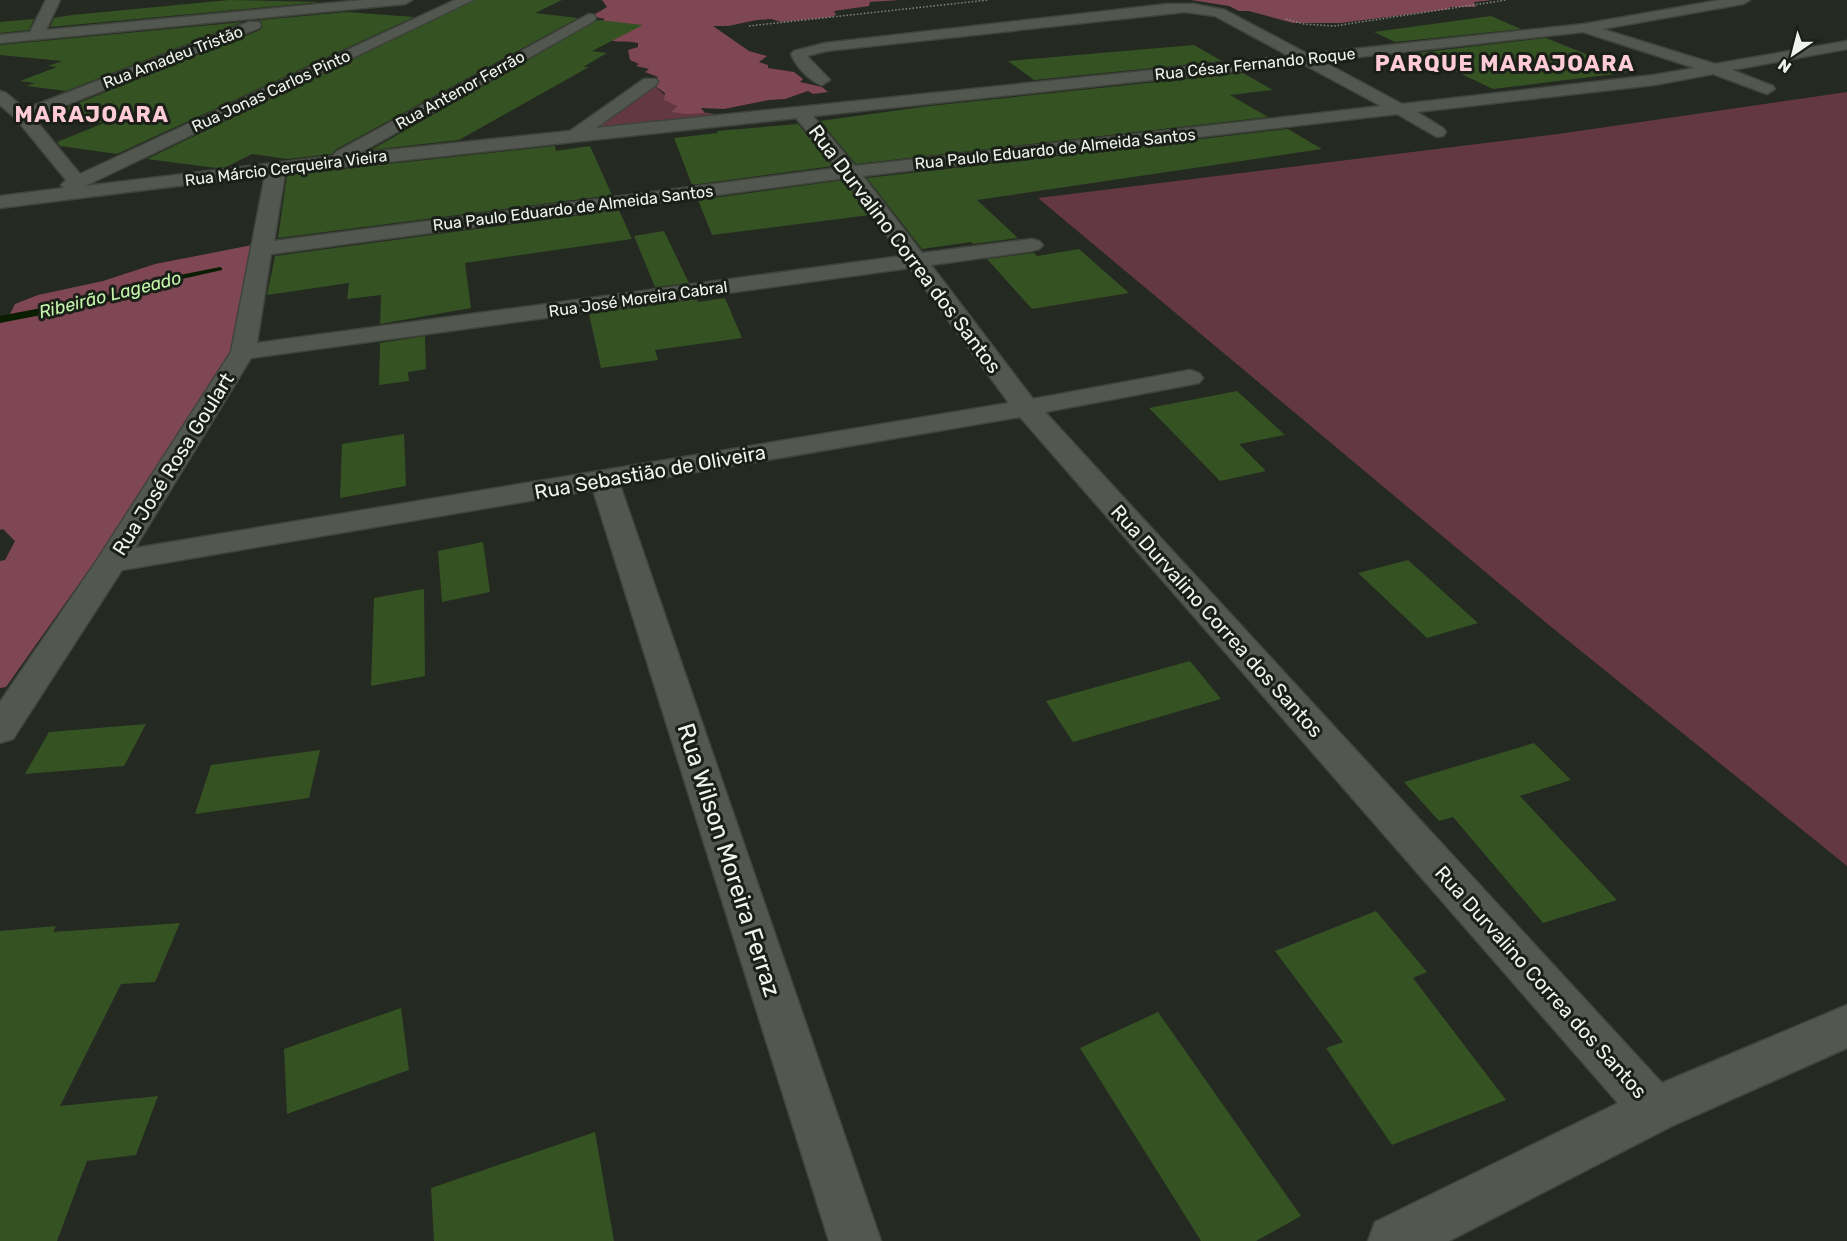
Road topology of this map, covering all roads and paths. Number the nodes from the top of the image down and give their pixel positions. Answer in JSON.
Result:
{"nodes":[{"id":1,"x":53,"y":0,"type":"edge"},
{"id":2,"x":405,"y":0,"type":"edge"},
{"id":3,"x":466,"y":0,"type":"edge"},
{"id":4,"x":988,"y":0,"type":"edge"},
{"id":5,"x":1506,"y":0,"type":"edge"},
{"id":6,"x":1743,"y":0,"type":"edge"},
{"id":7,"x":1646,"y":4,"type":"dead end"},
{"id":8,"x":289,"y":11,"type":"junction"},
{"id":9,"x":1672,"y":11,"type":"junction"},
{"id":10,"x":589,"y":18,"type":"dead end"},
{"id":11,"x":1283,"y":18,"type":"dead end"},
{"id":12,"x":749,"y":26,"type":"dead end"},
{"id":13,"x":1584,"y":28,"type":"junction"},
{"id":14,"x":36,"y":35,"type":"junction"},
{"id":15,"x":0,"y":39,"type":"edge"},
{"id":16,"x":1847,"y":45,"type":"edge"},
{"id":17,"x":1305,"y":59,"type":"junction"},
{"id":18,"x":1717,"y":70,"type":"junction"},
{"id":19,"x":822,"y":80,"type":"dead end"},
{"id":20,"x":650,"y":82,"type":"dead end"},
{"id":21,"x":1767,"y":89,"type":"dead end"},
{"id":22,"x":0,"y":96,"type":"edge"},
{"id":23,"x":1403,"y":111,"type":"junction"},
{"id":24,"x":801,"y":113,"type":"junction"},
{"id":25,"x":23,"y":116,"type":"junction"},
{"id":26,"x":1437,"y":132,"type":"dead end"},
{"id":27,"x":573,"y":137,"type":"junction"},
{"id":28,"x":330,"y":162,"type":"junction"},
{"id":29,"x":276,"y":169,"type":"junction"},
{"id":30,"x":850,"y":172,"type":"junction"},
{"id":31,"x":77,"y":182,"type":"junction"},
{"id":32,"x":43,"y":197,"type":"junction"},
{"id":33,"x":0,"y":202,"type":"edge"},
{"id":34,"x":1032,"y":245,"type":"dead end"},
{"id":35,"x":262,"y":249,"type":"junction"},
{"id":36,"x":917,"y":261,"type":"junction"},
{"id":37,"x":243,"y":352,"type":"junction"},
{"id":38,"x":1190,"y":378,"type":"dead end"},
{"id":39,"x":1026,"y":408,"type":"junction"},
{"id":40,"x":604,"y":480,"type":"junction"},
{"id":41,"x":111,"y":562,"type":"junction"},
{"id":42,"x":0,"y":730,"type":"edge"},
{"id":43,"x":1847,"y":1026,"type":"edge"},
{"id":44,"x":1655,"y":1110,"type":"junction"},
{"id":45,"x":855,"y":1241,"type":"edge"},
{"id":46,"x":1394,"y":1241,"type":"edge"}],
"edges":[{"from":1,"to":14,"type":"street"},
{"from":2,"to":8,"type":"street"},
{"from":3,"to":31,"type":"street","name":"Rua Jonas Carlos Pinto"},
{"from":4,"to":12,"type":"path"},
{"from":5,"to":11,"type":"path"},
{"from":6,"to":9,"type":"street","name":"Rua César Fernando Roque"},
{"from":7,"to":9,"type":"street"},
{"from":8,"to":14,"type":"street"},
{"from":8,"to":25,"type":"street","name":"Rua Amadeu Tristão"},
{"from":9,"to":13,"type":"street","name":"Rua César Fernando Roque"},
{"from":10,"to":28,"type":"street","name":"Rua Antenor Ferrão"},
{"from":13,"to":17,"type":"street","name":"Rua César Fernando Roque"},
{"from":13,"to":18,"type":"street"},
{"from":14,"to":15,"type":"street"},
{"from":16,"to":18,"type":"street","name":"Rua Paulo Eduardo de Almeida Santos"},
{"from":17,"to":19,"type":"street"},
{"from":17,"to":23,"type":"street"},
{"from":17,"to":24,"type":"street","name":"Rua César Fernando Roque"},
{"from":18,"to":21,"type":"street"},
{"from":18,"to":23,"type":"street","name":"Rua Paulo Eduardo de Almeida Santos"},
{"from":20,"to":27,"type":"street","name":"Rua Márcio Cerqueira Vieira"},
{"from":22,"to":25,"type":"street"},
{"from":23,"to":26,"type":"street"},
{"from":23,"to":30,"type":"street","name":"Rua Paulo Eduardo de Almeida Santos"},
{"from":24,"to":27,"type":"street","name":"Rua Márcio Cerqueira Vieira"},
{"from":24,"to":30,"type":"street","name":"Rua Durvalino Correa dos Santos"},
{"from":25,"to":31,"type":"street"},
{"from":27,"to":28,"type":"street","name":"Rua Márcio Cerqueira Vieira"},
{"from":28,"to":29,"type":"street","name":"Rua Márcio Cerqueira Vieira"},
{"from":29,"to":32,"type":"street","name":"Rua Márcio Cerqueira Vieira"},
{"from":29,"to":35,"type":"street","name":"Rua José Rosa Goulart"},
{"from":30,"to":35,"type":"street","name":"Rua Paulo Eduardo de Almeida Santos"},
{"from":30,"to":36,"type":"street","name":"Rua Durvalino Correa dos Santos"},
{"from":31,"to":32,"type":"street","name":"Rua Jonas Carlos Pinto"},
{"from":32,"to":33,"type":"street","name":"Rua Márcio Cerqueira Vieira"},
{"from":34,"to":36,"type":"street","name":"Rua José Moreira Cabral"},
{"from":35,"to":37,"type":"street","name":"Rua José Rosa Goulart"},
{"from":36,"to":37,"type":"street","name":"Rua José Moreira Cabral"},
{"from":36,"to":39,"type":"street","name":"Rua Durvalino Correa dos Santos"},
{"from":37,"to":41,"type":"street","name":"Rua José Rosa Goulart"},
{"from":38,"to":39,"type":"street","name":"Rua Sebastião de Oliveira"},
{"from":39,"to":40,"type":"street","name":"Rua Sebastião de Oliveira"},
{"from":39,"to":44,"type":"street","name":"Rua Durvalino Correa dos Santos"},
{"from":40,"to":41,"type":"street","name":"Rua Sebastião de Oliveira"},
{"from":40,"to":45,"type":"street","name":"Rua Wilson Moreira Ferraz"},
{"from":41,"to":42,"type":"street","name":"Rua José Rosa Goulart"},
{"from":43,"to":44,"type":"street"},
{"from":44,"to":46,"type":"street"}]}
